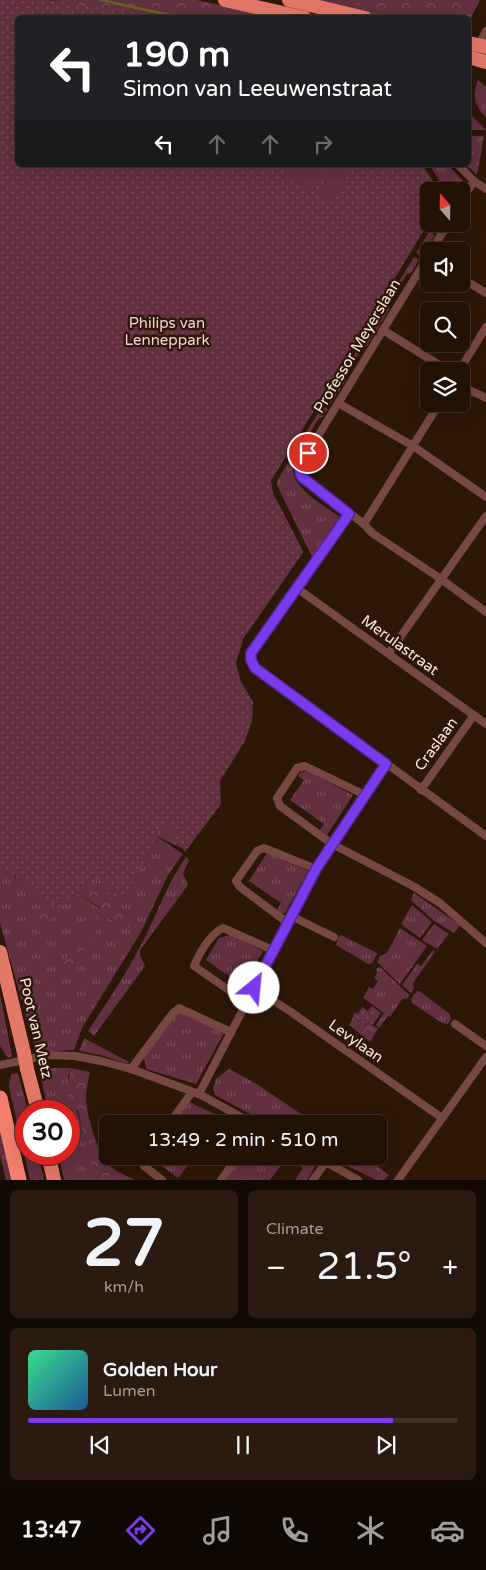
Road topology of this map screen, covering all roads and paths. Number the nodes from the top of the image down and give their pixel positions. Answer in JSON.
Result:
{"nodes":[{"id":1,"x":225,"y":0,"type":"edge"},
{"id":2,"x":289,"y":0,"type":"edge"},
{"id":3,"x":292,"y":15,"type":"edge"},
{"id":4,"x":352,"y":15,"type":"edge"},
{"id":5,"x":486,"y":31,"type":"edge"},
{"id":6,"x":471,"y":43,"type":"edge"},
{"id":7,"x":486,"y":47,"type":"edge"},
{"id":8,"x":471,"y":58,"type":"edge"},
{"id":9,"x":471,"y":60,"type":"edge"},
{"id":10,"x":486,"y":62,"type":"edge"},
{"id":11,"x":460,"y":167,"type":"edge"},
{"id":12,"x":474,"y":181,"type":"junction"},
{"id":13,"x":470,"y":187,"type":"edge"},
{"id":14,"x":486,"y":189,"type":"edge"},
{"id":15,"x":420,"y":270,"type":"edge"},
{"id":16,"x":470,"y":283,"type":"edge"},
{"id":17,"x":486,"y":293,"type":"edge"},
{"id":18,"x":486,"y":327,"type":"edge"},
{"id":19,"x":383,"y":330,"type":"junction"},
{"id":20,"x":434,"y":362,"type":"edge"},
{"id":21,"x":465,"y":362,"type":"edge"},
{"id":22,"x":470,"y":390,"type":"edge"},
{"id":23,"x":486,"y":398,"type":"edge"},
{"id":24,"x":338,"y":403,"type":"junction"},
{"id":25,"x":434,"y":412,"type":"edge"},
{"id":26,"x":413,"y":446,"type":"junction"},
{"id":27,"x":486,"y":497,"type":"edge"},
{"id":28,"x":349,"y":514,"type":"junction"},
{"id":29,"x":486,"y":516,"type":"edge"},
{"id":30,"x":364,"y":524,"type":"junction"},
{"id":31,"x":441,"y":579,"type":"junction"},
{"id":32,"x":298,"y":588,"type":"junction"},
{"id":33,"x":486,"y":612,"type":"edge"},
{"id":34,"x":390,"y":654,"type":"junction"},
{"id":35,"x":474,"y":715,"type":"junction"},
{"id":36,"x":486,"y":724,"type":"edge"},
{"id":37,"x":386,"y":764,"type":"junction"},
{"id":38,"x":421,"y":790,"type":"junction"},
{"id":39,"x":365,"y":795,"type":"junction"},
{"id":40,"x":486,"y":836,"type":"edge"},
{"id":41,"x":332,"y":844,"type":"junction"},
{"id":42,"x":316,"y":869,"type":"junction"},
{"id":43,"x":290,"y":919,"type":"junction"},
{"id":44,"x":334,"y":938,"type":"dead end"},
{"id":45,"x":486,"y":942,"type":"edge"},
{"id":46,"x":273,"y":950,"type":"junction"},
{"id":47,"x":0,"y":952,"type":"edge"},
{"id":48,"x":254,"y":988,"type":"junction"},
{"id":49,"x":246,"y":1002,"type":"junction"},
{"id":50,"x":455,"y":1024,"type":"dead end"},
{"id":51,"x":231,"y":1032,"type":"junction"},
{"id":52,"x":486,"y":1046,"type":"edge"},
{"id":53,"x":486,"y":1057,"type":"edge"},
{"id":54,"x":0,"y":1065,"type":"edge"},
{"id":55,"x":131,"y":1069,"type":"junction"},
{"id":56,"x":196,"y":1093,"type":"junction"},
{"id":57,"x":0,"y":1098,"type":"edge"},
{"id":58,"x":35,"y":1100,"type":"edge"},
{"id":59,"x":177,"y":1115,"type":"edge"},
{"id":60,"x":237,"y":1115,"type":"edge"},
{"id":61,"x":442,"y":1118,"type":"junction"},
{"id":62,"x":51,"y":1165,"type":"edge"},
{"id":63,"x":144,"y":1165,"type":"edge"},
{"id":64,"x":232,"y":1165,"type":"edge"},
{"id":65,"x":324,"y":1165,"type":"edge"},
{"id":66,"x":331,"y":1165,"type":"edge"},
{"id":67,"x":19,"y":1180,"type":"edge"},
{"id":68,"x":54,"y":1180,"type":"edge"},
{"id":69,"x":162,"y":1180,"type":"edge"},
{"id":70,"x":221,"y":1180,"type":"edge"},
{"id":71,"x":313,"y":1180,"type":"edge"},
{"id":72,"x":358,"y":1180,"type":"edge"},
{"id":73,"x":398,"y":1180,"type":"edge"}],
"edges":[{"from":1,"to":3,"type":"highway"},
{"from":2,"to":4,"type":"highway"},
{"from":5,"to":9,"type":"street"},
{"from":6,"to":7,"type":"highway","bridge":true},
{"from":8,"to":10,"type":"highway","bridge":true},
{"from":11,"to":12,"type":"street"},
{"from":12,"to":13,"type":"street"},
{"from":12,"to":14,"type":"street"},
{"from":15,"to":19,"type":"street","name":"Professor Meyerslaan"},
{"from":16,"to":17,"type":"street"},
{"from":18,"to":21,"type":"street"},
{"from":19,"to":20,"type":"street"},
{"from":19,"to":24,"type":"street","name":"Professor Meyerslaan"},
{"from":22,"to":23,"type":"street"},
{"from":24,"to":26,"type":"street"},
{"from":24,"to":28,"type":"street","name":"Professor Meyerslaan"},
{"from":25,"to":26,"type":"street"},
{"from":26,"to":27,"type":"street"},
{"from":26,"to":30,"type":"street"},
{"from":28,"to":30,"type":"street"},
{"from":28,"to":32,"type":"street"},
{"from":29,"to":31,"type":"street"},
{"from":30,"to":31,"type":"street"},
{"from":31,"to":33,"type":"street"},
{"from":31,"to":34,"type":"street"},
{"from":32,"to":34,"type":"street","name":"Merulastraat"},
{"from":32,"to":37,"type":"street"},
{"from":34,"to":35,"type":"street","name":"Merulastraat"},
{"from":35,"to":36,"type":"street","name":"Merulastraat"},
{"from":35,"to":38,"type":"street","name":"Craslaan"},
{"from":37,"to":38,"type":"street"},
{"from":37,"to":39,"type":"street"},
{"from":38,"to":40,"type":"street"},
{"from":39,"to":41,"type":"street"},
{"from":39,"to":41,"type":"street"},
{"from":41,"to":42,"type":"street"},
{"from":41,"to":45,"type":"street"},
{"from":42,"to":43,"type":"street"},
{"from":42,"to":43,"type":"street"},
{"from":43,"to":44,"type":"street"},
{"from":43,"to":46,"type":"street"},
{"from":46,"to":48,"type":"street"},
{"from":46,"to":49,"type":"street"},
{"from":47,"to":58,"type":"highway","name":"Poot van Metz","bridge":true},
{"from":48,"to":49,"type":"street"},
{"from":48,"to":61,"type":"street","name":"Levylaan"},
{"from":49,"to":51,"type":"street"},
{"from":50,"to":52,"type":"street"},
{"from":51,"to":55,"type":"street"},
{"from":51,"to":56,"type":"street"},
{"from":53,"to":61,"type":"street"},
{"from":54,"to":55,"type":"street"},
{"from":55,"to":56,"type":"street"},
{"from":56,"to":59,"type":"street"},
{"from":56,"to":60,"type":"street"},
{"from":57,"to":67,"type":"highway"},
{"from":61,"to":73,"type":"street"},
{"from":62,"to":68,"type":"highway"},
{"from":63,"to":69,"type":"street"},
{"from":64,"to":70,"type":"street"},
{"from":65,"to":71,"type":"street"},
{"from":66,"to":72,"type":"street"}]}
